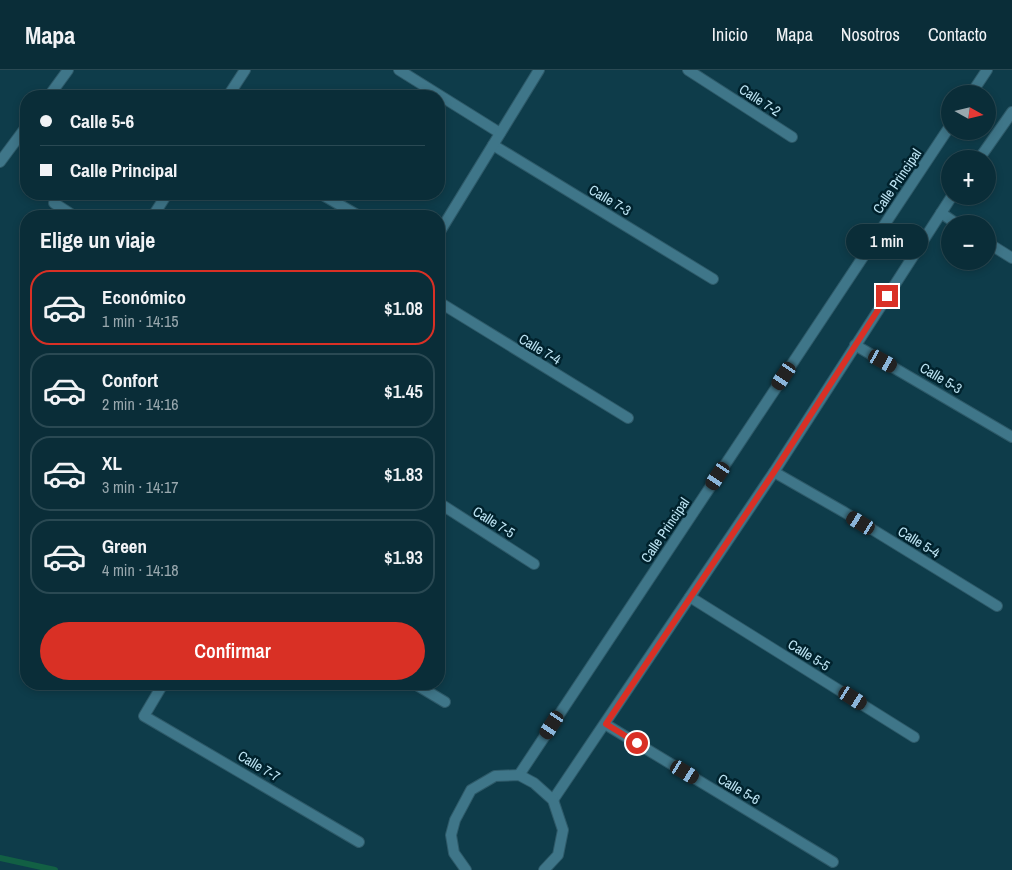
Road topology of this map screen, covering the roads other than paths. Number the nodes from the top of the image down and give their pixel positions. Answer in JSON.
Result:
{"nodes":[{"id":1,"x":68,"y":70,"type":"edge"},
{"id":2,"x":245,"y":70,"type":"edge"},
{"id":3,"x":398,"y":70,"type":"edge"},
{"id":4,"x":539,"y":70,"type":"edge"},
{"id":5,"x":688,"y":70,"type":"edge"},
{"id":6,"x":987,"y":70,"type":"edge"},
{"id":7,"x":977,"y":85,"type":"edge"},
{"id":8,"x":53,"y":90,"type":"edge"},
{"id":9,"x":232,"y":90,"type":"edge"},
{"id":10,"x":430,"y":90,"type":"edge"},
{"id":11,"x":445,"y":99,"type":"edge"},
{"id":12,"x":1012,"y":112,"type":"edge"},
{"id":13,"x":500,"y":133,"type":"junction"},
{"id":14,"x":20,"y":135,"type":"edge"},
{"id":15,"x":792,"y":137,"type":"dead end"},
{"id":16,"x":941,"y":140,"type":"edge"},
{"id":17,"x":493,"y":145,"type":"junction"},
{"id":18,"x":985,"y":150,"type":"edge"},
{"id":19,"x":0,"y":162,"type":"edge"},
{"id":20,"x":331,"y":200,"type":"edge"},
{"id":21,"x":54,"y":203,"type":"dead end"},
{"id":22,"x":946,"y":205,"type":"edge"},
{"id":23,"x":65,"y":210,"type":"edge"},
{"id":24,"x":348,"y":210,"type":"edge"},
{"id":25,"x":940,"y":213,"type":"junction"},
{"id":26,"x":943,"y":215,"type":"edge"},
{"id":27,"x":445,"y":223,"type":"edge"},
{"id":28,"x":996,"y":248,"type":"edge"},
{"id":29,"x":1012,"y":258,"type":"edge"},
{"id":30,"x":713,"y":278,"type":"dead end"},
{"id":31,"x":445,"y":306,"type":"edge"},
{"id":32,"x":855,"y":345,"type":"junction"},
{"id":33,"x":628,"y":418,"type":"dead end"},
{"id":34,"x":1012,"y":437,"type":"edge"},
{"id":35,"x":774,"y":472,"type":"junction"},
{"id":36,"x":445,"y":507,"type":"edge"},
{"id":37,"x":534,"y":564,"type":"dead end"},
{"id":38,"x":690,"y":597,"type":"junction"},
{"id":39,"x":997,"y":606,"type":"dead end"},
{"id":40,"x":159,"y":690,"type":"edge"},
{"id":41,"x":425,"y":690,"type":"edge"},
{"id":42,"x":445,"y":702,"type":"dead end"},
{"id":43,"x":606,"y":724,"type":"junction"},
{"id":44,"x":914,"y":737,"type":"dead end"},
{"id":45,"x":519,"y":775,"type":"junction"},
{"id":46,"x":553,"y":800,"type":"junction"},
{"id":47,"x":359,"y":842,"type":"dead end"},
{"id":48,"x":833,"y":862,"type":"dead end"},
{"id":49,"x":466,"y":870,"type":"edge"},
{"id":50,"x":544,"y":870,"type":"edge"}],
"edges":[{"from":1,"to":8,"type":"street"},
{"from":2,"to":9,"type":"street"},
{"from":3,"to":10,"type":"street"},
{"from":4,"to":13,"type":"street"},
{"from":5,"to":15,"type":"street","name":"Calle 7-2"},
{"from":6,"to":7,"type":"street"},
{"from":11,"to":13,"type":"street"},
{"from":12,"to":18,"type":"street"},
{"from":13,"to":17,"type":"street"},
{"from":14,"to":19,"type":"street"},
{"from":16,"to":45,"type":"street","name":"Calle Principal"},
{"from":17,"to":27,"type":"street"},
{"from":17,"to":30,"type":"street","name":"Calle 7-3"},
{"from":20,"to":24,"type":"street"},
{"from":21,"to":23,"type":"street"},
{"from":22,"to":25,"type":"street"},
{"from":25,"to":26,"type":"street"},
{"from":25,"to":32,"type":"street"},
{"from":28,"to":29,"type":"street"},
{"from":31,"to":33,"type":"street","name":"Calle 7-4"},
{"from":32,"to":34,"type":"street","name":"Calle 5-3"},
{"from":32,"to":35,"type":"street"},
{"from":35,"to":38,"type":"street"},
{"from":35,"to":39,"type":"street","name":"Calle 5-4"},
{"from":36,"to":37,"type":"street","name":"Calle 7-5"},
{"from":38,"to":43,"type":"street"},
{"from":38,"to":44,"type":"street","name":"Calle 5-5"},
{"from":40,"to":47,"type":"street","name":"Calle 7-7"},
{"from":41,"to":42,"type":"street"},
{"from":43,"to":46,"type":"street"},
{"from":43,"to":48,"type":"street","name":"Calle 5-6"},
{"from":45,"to":46,"type":"street"},
{"from":45,"to":49,"type":"street"},
{"from":46,"to":50,"type":"street"}]}
